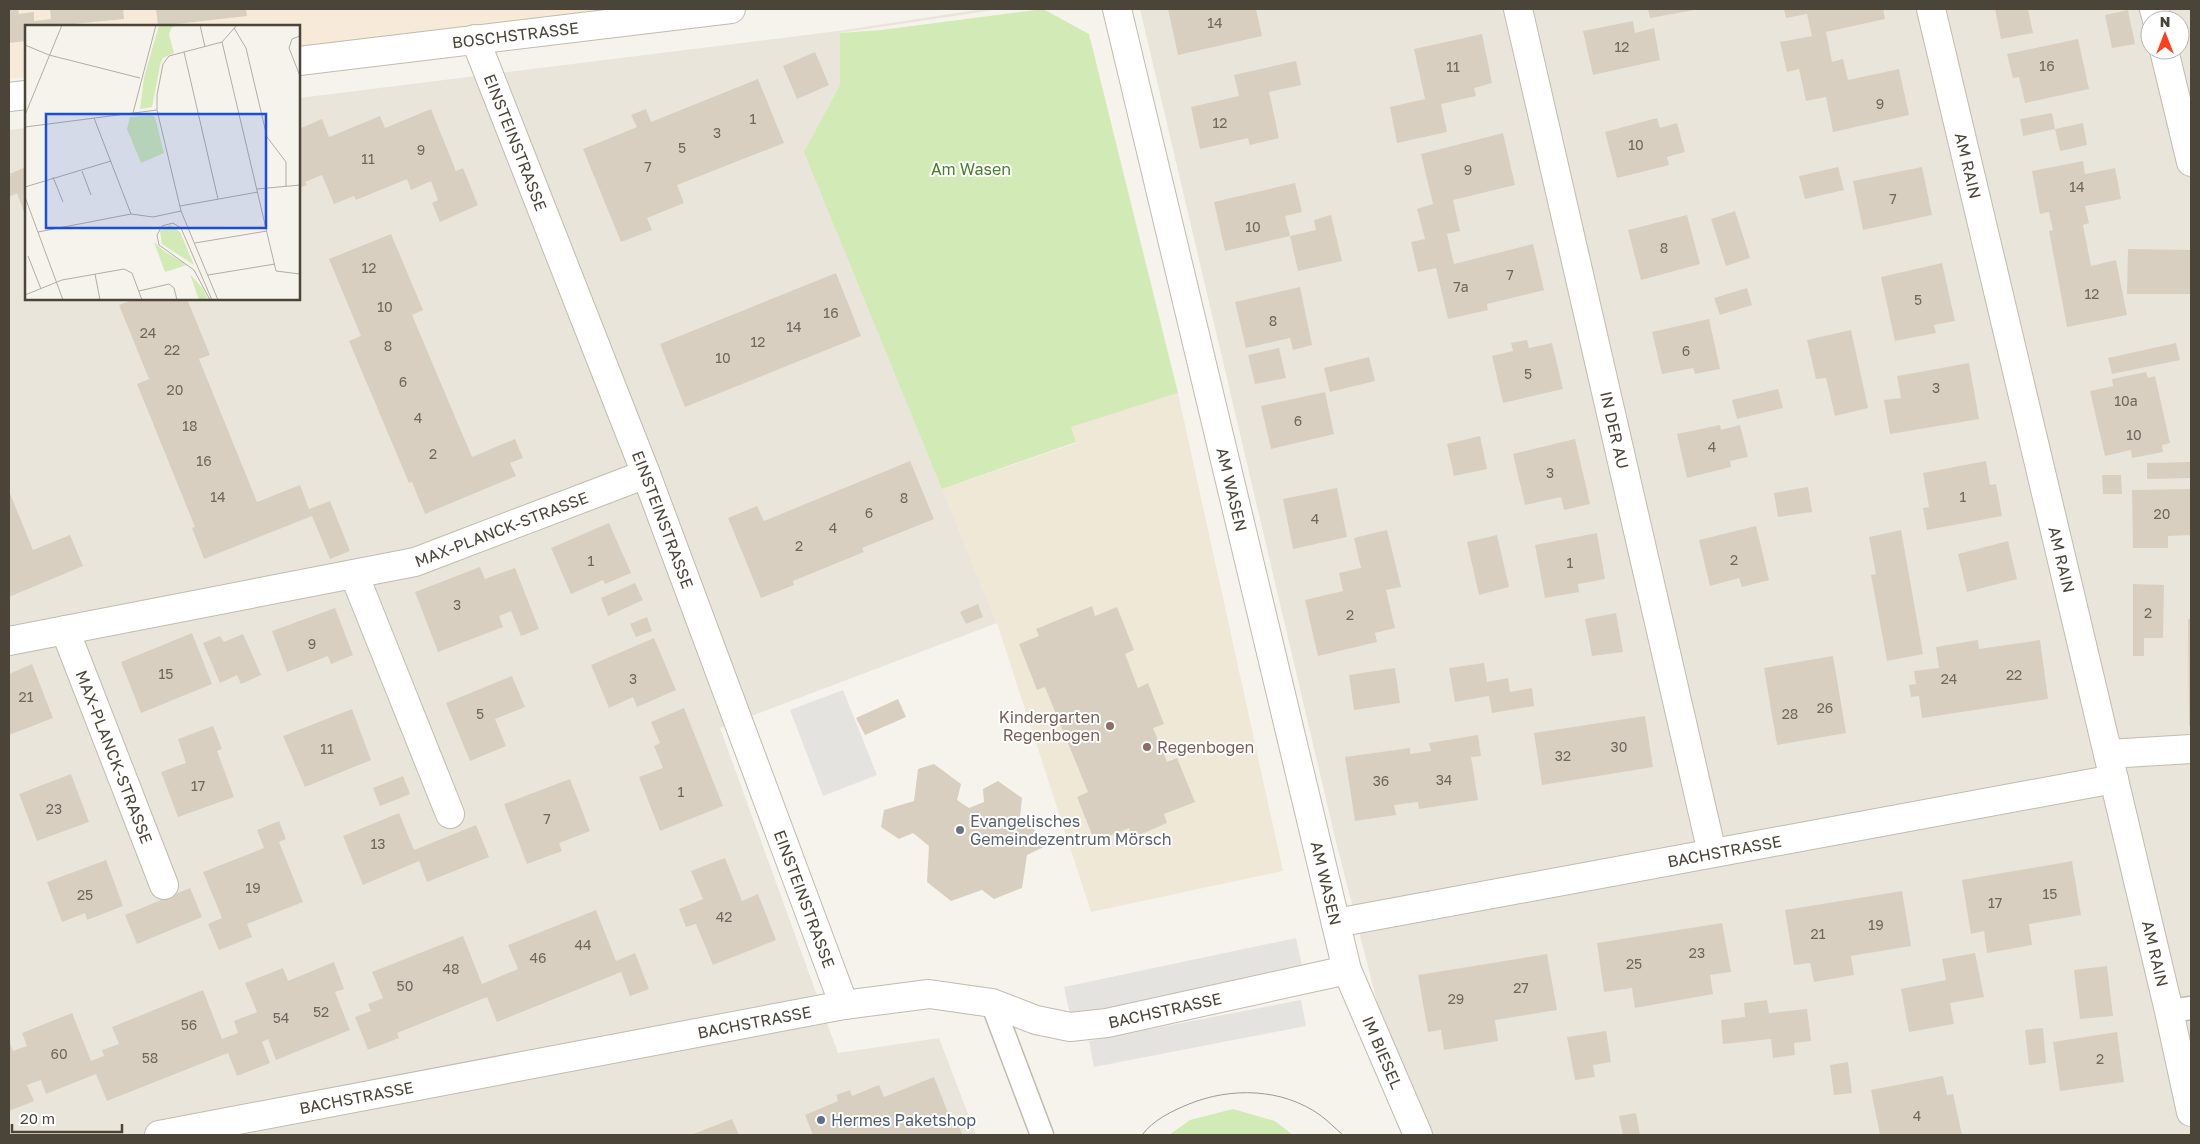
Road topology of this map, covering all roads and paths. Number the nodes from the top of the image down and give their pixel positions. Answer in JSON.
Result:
{"nodes":[{"id":1,"x":731,"y":9,"type":"edge"},
{"id":2,"x":1117,"y":9,"type":"edge"},
{"id":3,"x":1518,"y":9,"type":"edge"},
{"id":4,"x":1931,"y":9,"type":"edge"},
{"id":5,"x":475,"y":39,"type":"junction"},
{"id":6,"x":2166,"y":60,"type":"edge"},
{"id":7,"x":300,"y":61,"type":"edge"},
{"id":8,"x":25,"y":95,"type":"edge"},
{"id":9,"x":9,"y":97,"type":"edge"},
{"id":10,"x":2191,"y":162,"type":"edge"},
{"id":11,"x":646,"y":474,"type":"junction"},
{"id":12,"x":354,"y":574,"type":"junction"},
{"id":13,"x":65,"y":630,"type":"junction"},
{"id":14,"x":9,"y":641,"type":"edge"},
{"id":15,"x":2191,"y":749,"type":"edge"},
{"id":16,"x":2111,"y":767,"type":"junction"},
{"id":17,"x":450,"y":814,"type":"dead end"},
{"id":18,"x":1712,"y":853,"type":"junction"},
{"id":19,"x":164,"y":885,"type":"dead end"},
{"id":20,"x":1336,"y":923,"type":"junction"},
{"id":21,"x":1347,"y":970,"type":"junction"},
{"id":22,"x":992,"y":1003,"type":"junction"},
{"id":23,"x":844,"y":1004,"type":"junction"},
{"id":24,"x":2180,"y":1009,"type":"edge"},
{"id":25,"x":2191,"y":1112,"type":"edge"},
{"id":26,"x":159,"y":1135,"type":"edge"},
{"id":27,"x":1042,"y":1135,"type":"edge"},
{"id":28,"x":1418,"y":1135,"type":"edge"}],
"edges":[{"from":1,"to":5,"type":"street","name":"BOSCHSTRASSE"},
{"from":2,"to":20,"type":"street","name":"AM WASEN"},
{"from":3,"to":18,"type":"street","name":"IN DER AU"},
{"from":4,"to":16,"type":"street","name":"AM RAIN"},
{"from":5,"to":7,"type":"street","name":"BOSCHSTRASSE"},
{"from":5,"to":11,"type":"street","name":"EINSTEINSTRASSE"},
{"from":6,"to":10,"type":"street"},
{"from":8,"to":9,"type":"street"},
{"from":11,"to":12,"type":"street","name":"MAX-PLANCK-STRASSE"},
{"from":11,"to":23,"type":"street","name":"EINSTEINSTRASSE"},
{"from":12,"to":13,"type":"street","name":"MAX-PLANCK-STRASSE"},
{"from":12,"to":17,"type":"street"},
{"from":13,"to":14,"type":"street","name":"MAX-PLANCK-STRASSE"},
{"from":13,"to":19,"type":"street","name":"MAX-PLANCK-STRASSE"},
{"from":15,"to":16,"type":"street","name":"BACHSTRASSE"},
{"from":16,"to":18,"type":"street","name":"BACHSTRASSE"},
{"from":16,"to":24,"type":"street","name":"AM RAIN"},
{"from":18,"to":20,"type":"street","name":"BACHSTRASSE"},
{"from":20,"to":21,"type":"street","name":"AM WASEN"},
{"from":21,"to":22,"type":"street","name":"BACHSTRASSE"},
{"from":21,"to":28,"type":"street","name":"IM BIESEL"},
{"from":22,"to":23,"type":"street","name":"BACHSTRASSE"},
{"from":22,"to":27,"type":"lane"},
{"from":23,"to":26,"type":"street","name":"BACHSTRASSE"},
{"from":24,"to":25,"type":"street","name":"AM RAIN"}]}
